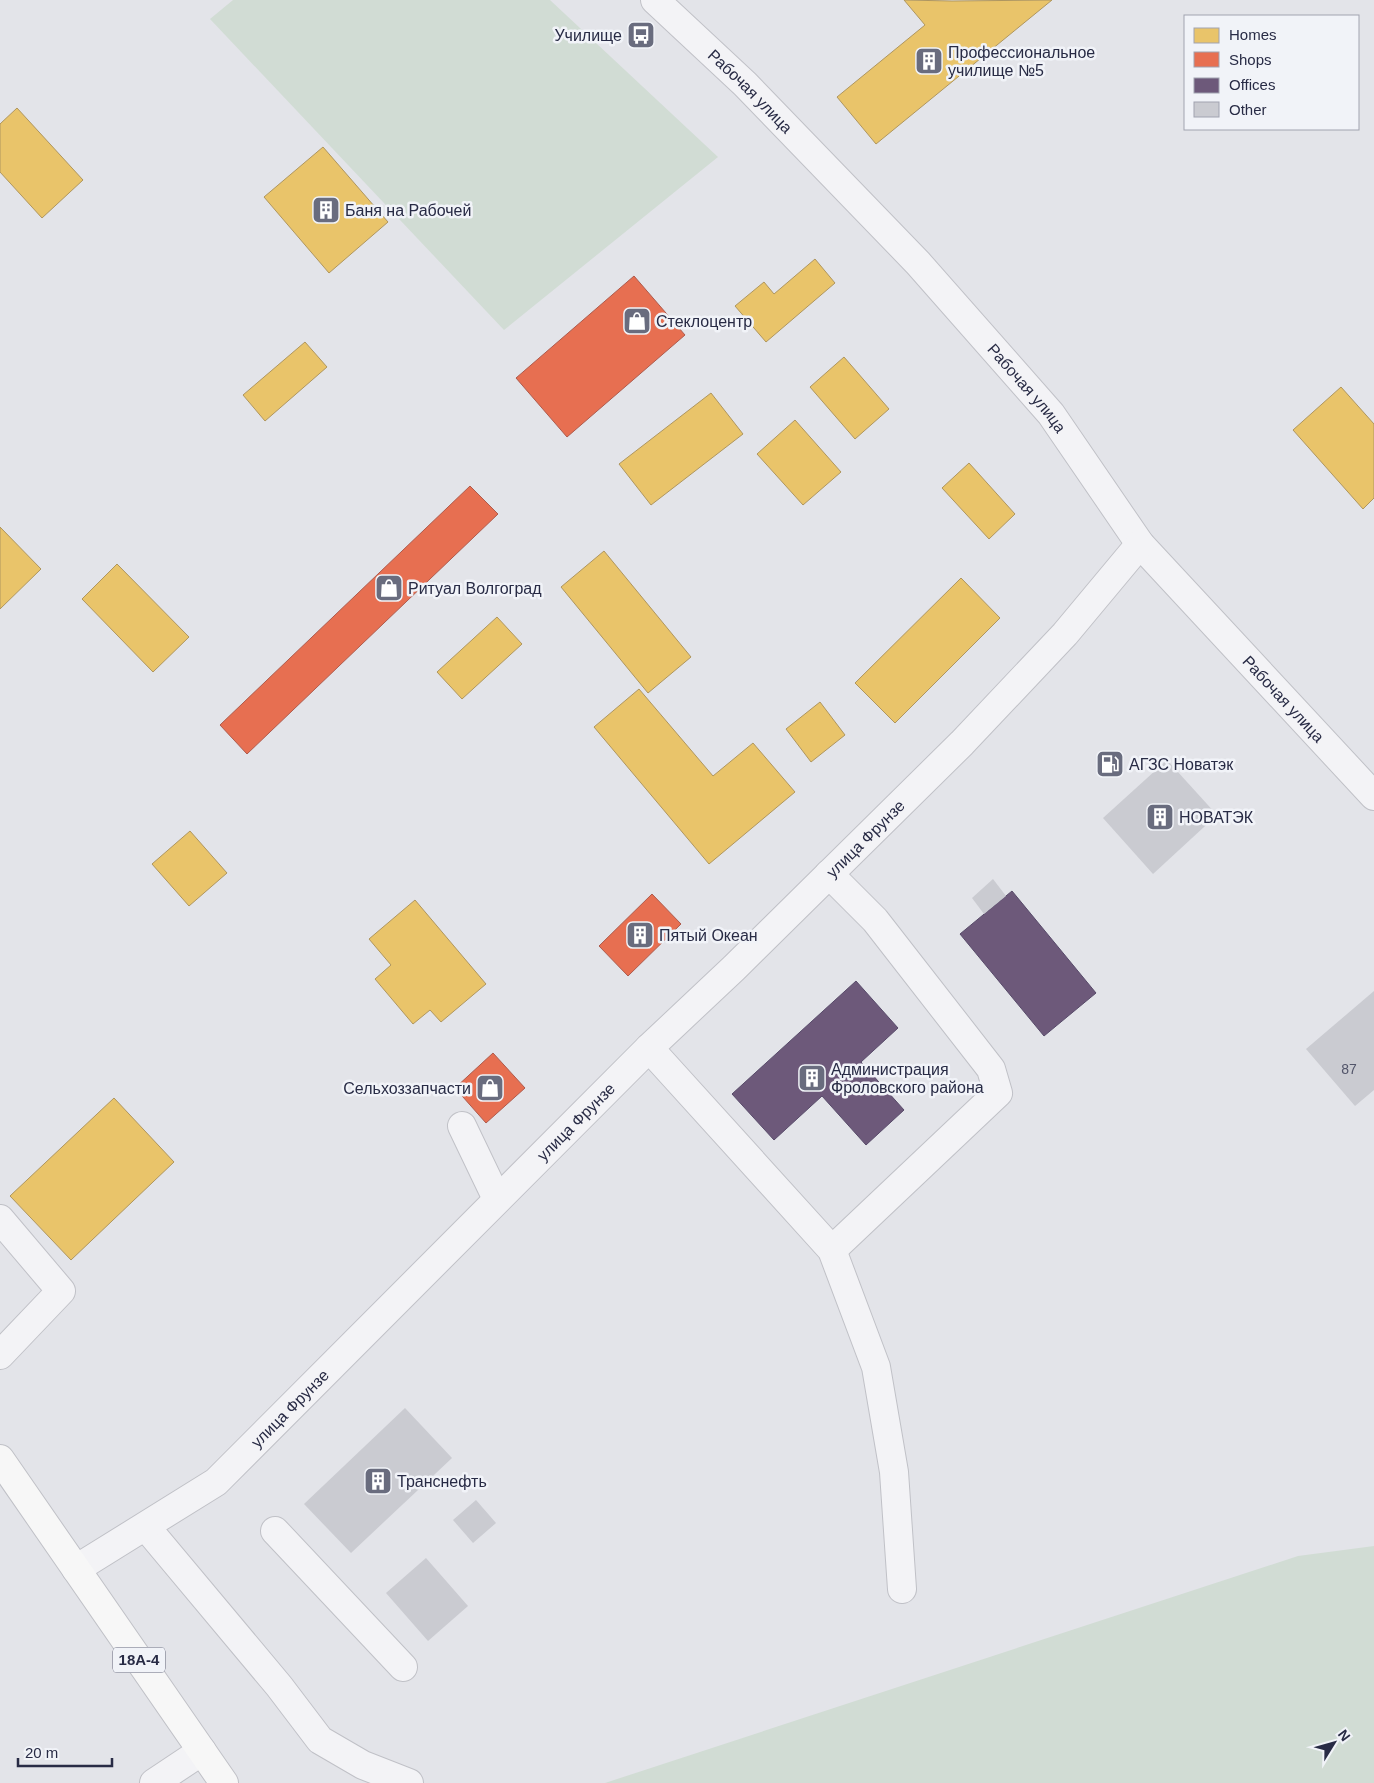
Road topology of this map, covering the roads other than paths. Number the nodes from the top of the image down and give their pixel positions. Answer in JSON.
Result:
{"nodes":[{"id":1,"x":655,"y":0,"type":"edge"},
{"id":2,"x":1140,"y":544,"type":"junction"},
{"id":3,"x":1374,"y":796,"type":"edge"},
{"id":4,"x":830,"y":874,"type":"junction"},
{"id":5,"x":649,"y":1048,"type":"junction"},
{"id":6,"x":462,"y":1126,"type":"dead end"},
{"id":7,"x":497,"y":1199,"type":"junction"},
{"id":8,"x":0,"y":1219,"type":"edge"},
{"id":9,"x":832,"y":1250,"type":"junction"},
{"id":10,"x":0,"y":1355,"type":"edge"},
{"id":11,"x":0,"y":1459,"type":"edge"},
{"id":12,"x":146,"y":1527,"type":"junction"},
{"id":13,"x":275,"y":1531,"type":"dead end"},
{"id":14,"x":76,"y":1569,"type":"junction"},
{"id":15,"x":902,"y":1589,"type":"dead end"},
{"id":16,"x":403,"y":1667,"type":"dead end"},
{"id":17,"x":202,"y":1751,"type":"junction"},
{"id":18,"x":154,"y":1783,"type":"edge"},
{"id":19,"x":224,"y":1783,"type":"edge"},
{"id":20,"x":409,"y":1783,"type":"edge"}],
"edges":[{"from":1,"to":2,"type":"street","name":"Рабочая улица"},
{"from":2,"to":3,"type":"street","name":"Рабочая улица"},
{"from":2,"to":4,"type":"street","name":"улица Фрунзе"},
{"from":4,"to":5,"type":"street","name":"улица Фрунзе"},
{"from":4,"to":9,"type":"street"},
{"from":5,"to":7,"type":"street","name":"улица Фрунзе"},
{"from":5,"to":9,"type":"street"},
{"from":6,"to":7,"type":"street"},
{"from":7,"to":12,"type":"street","name":"улица Фрунзе"},
{"from":8,"to":10,"type":"street"},
{"from":9,"to":15,"type":"street"},
{"from":11,"to":14,"type":"main road","number":"18А-4"},
{"from":12,"to":14,"type":"street","name":"улица Фрунзе"},
{"from":12,"to":20,"type":"street"},
{"from":13,"to":16,"type":"street"},
{"from":14,"to":17,"type":"main road","number":"18А-4"},
{"from":17,"to":18,"type":"street"},
{"from":17,"to":19,"type":"main road","number":"18А-4"}]}
